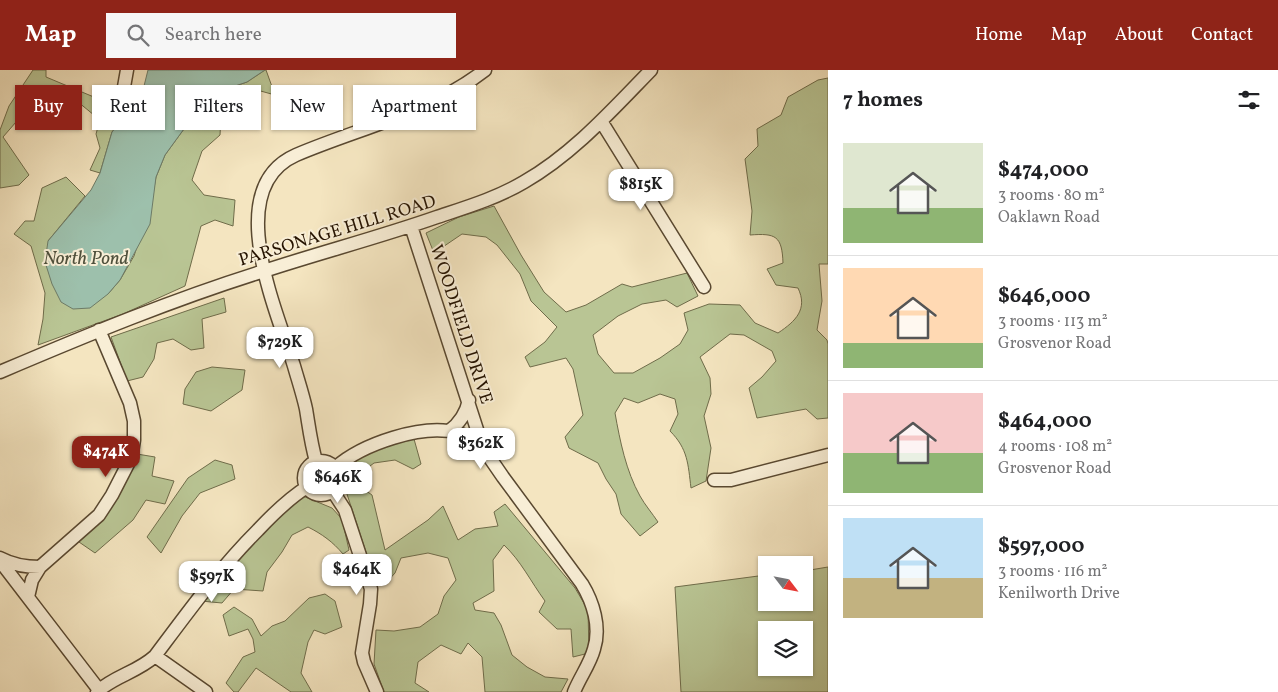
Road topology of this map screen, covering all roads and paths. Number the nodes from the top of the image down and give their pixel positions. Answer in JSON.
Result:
{"nodes":[{"id":1,"x":127,"y":70,"type":"edge"},
{"id":2,"x":485,"y":70,"type":"edge"},
{"id":3,"x":651,"y":70,"type":"edge"},
{"id":4,"x":124,"y":85,"type":"edge"},
{"id":5,"x":601,"y":121,"type":"junction"},
{"id":6,"x":411,"y":226,"type":"junction"},
{"id":7,"x":264,"y":271,"type":"junction"},
{"id":8,"x":704,"y":287,"type":"dead end"},
{"id":9,"x":99,"y":330,"type":"junction"},
{"id":10,"x":0,"y":372,"type":"edge"},
{"id":11,"x":469,"y":400,"type":"junction"},
{"id":12,"x":449,"y":431,"type":"junction"},
{"id":13,"x":485,"y":451,"type":"junction"},
{"id":14,"x":828,"y":455,"type":"edge"},
{"id":15,"x":316,"y":461,"type":"junction"},
{"id":16,"x":335,"y":468,"type":"junction"},
{"id":17,"x":714,"y":480,"type":"dead end"},
{"id":18,"x":307,"y":487,"type":"junction"},
{"id":19,"x":332,"y":490,"type":"junction"},
{"id":20,"x":0,"y":559,"type":"edge"},
{"id":21,"x":40,"y":566,"type":"junction"},
{"id":22,"x":28,"y":597,"type":"junction"},
{"id":23,"x":155,"y":656,"type":"junction"},
{"id":24,"x":98,"y":691,"type":"edge"},
{"id":25,"x":206,"y":692,"type":"edge"},
{"id":26,"x":377,"y":692,"type":"edge"},
{"id":27,"x":574,"y":692,"type":"edge"}],
"edges":[{"from":1,"to":4,"type":"street"},
{"from":2,"to":7,"type":"street"},
{"from":3,"to":5,"type":"street","name":"PARSONAGE HILL ROAD"},
{"from":5,"to":6,"type":"street","name":"PARSONAGE HILL ROAD"},
{"from":5,"to":8,"type":"street"},
{"from":6,"to":7,"type":"street","name":"PARSONAGE HILL ROAD"},
{"from":6,"to":11,"type":"street","name":"WOODFIELD DRIVE"},
{"from":7,"to":9,"type":"street","name":"PARSONAGE HILL ROAD"},
{"from":7,"to":15,"type":"street"},
{"from":9,"to":10,"type":"street","name":"PARSONAGE HILL ROAD"},
{"from":9,"to":21,"type":"street"},
{"from":11,"to":12,"type":"street"},
{"from":11,"to":13,"type":"street","name":"WOODFIELD DRIVE"},
{"from":12,"to":13,"type":"street"},
{"from":12,"to":16,"type":"street"},
{"from":13,"to":27,"type":"street","name":"WOODFIELD DRIVE"},
{"from":14,"to":17,"type":"street"},
{"from":15,"to":16,"type":"street"},
{"from":15,"to":18,"type":"street"},
{"from":16,"to":19,"type":"street"},
{"from":18,"to":19,"type":"street"},
{"from":18,"to":23,"type":"street"},
{"from":19,"to":26,"type":"street"},
{"from":20,"to":21,"type":"street"},
{"from":20,"to":22,"type":"street"},
{"from":21,"to":22,"type":"street"},
{"from":22,"to":24,"type":"street"},
{"from":23,"to":24,"type":"street"},
{"from":23,"to":25,"type":"street"}]}
